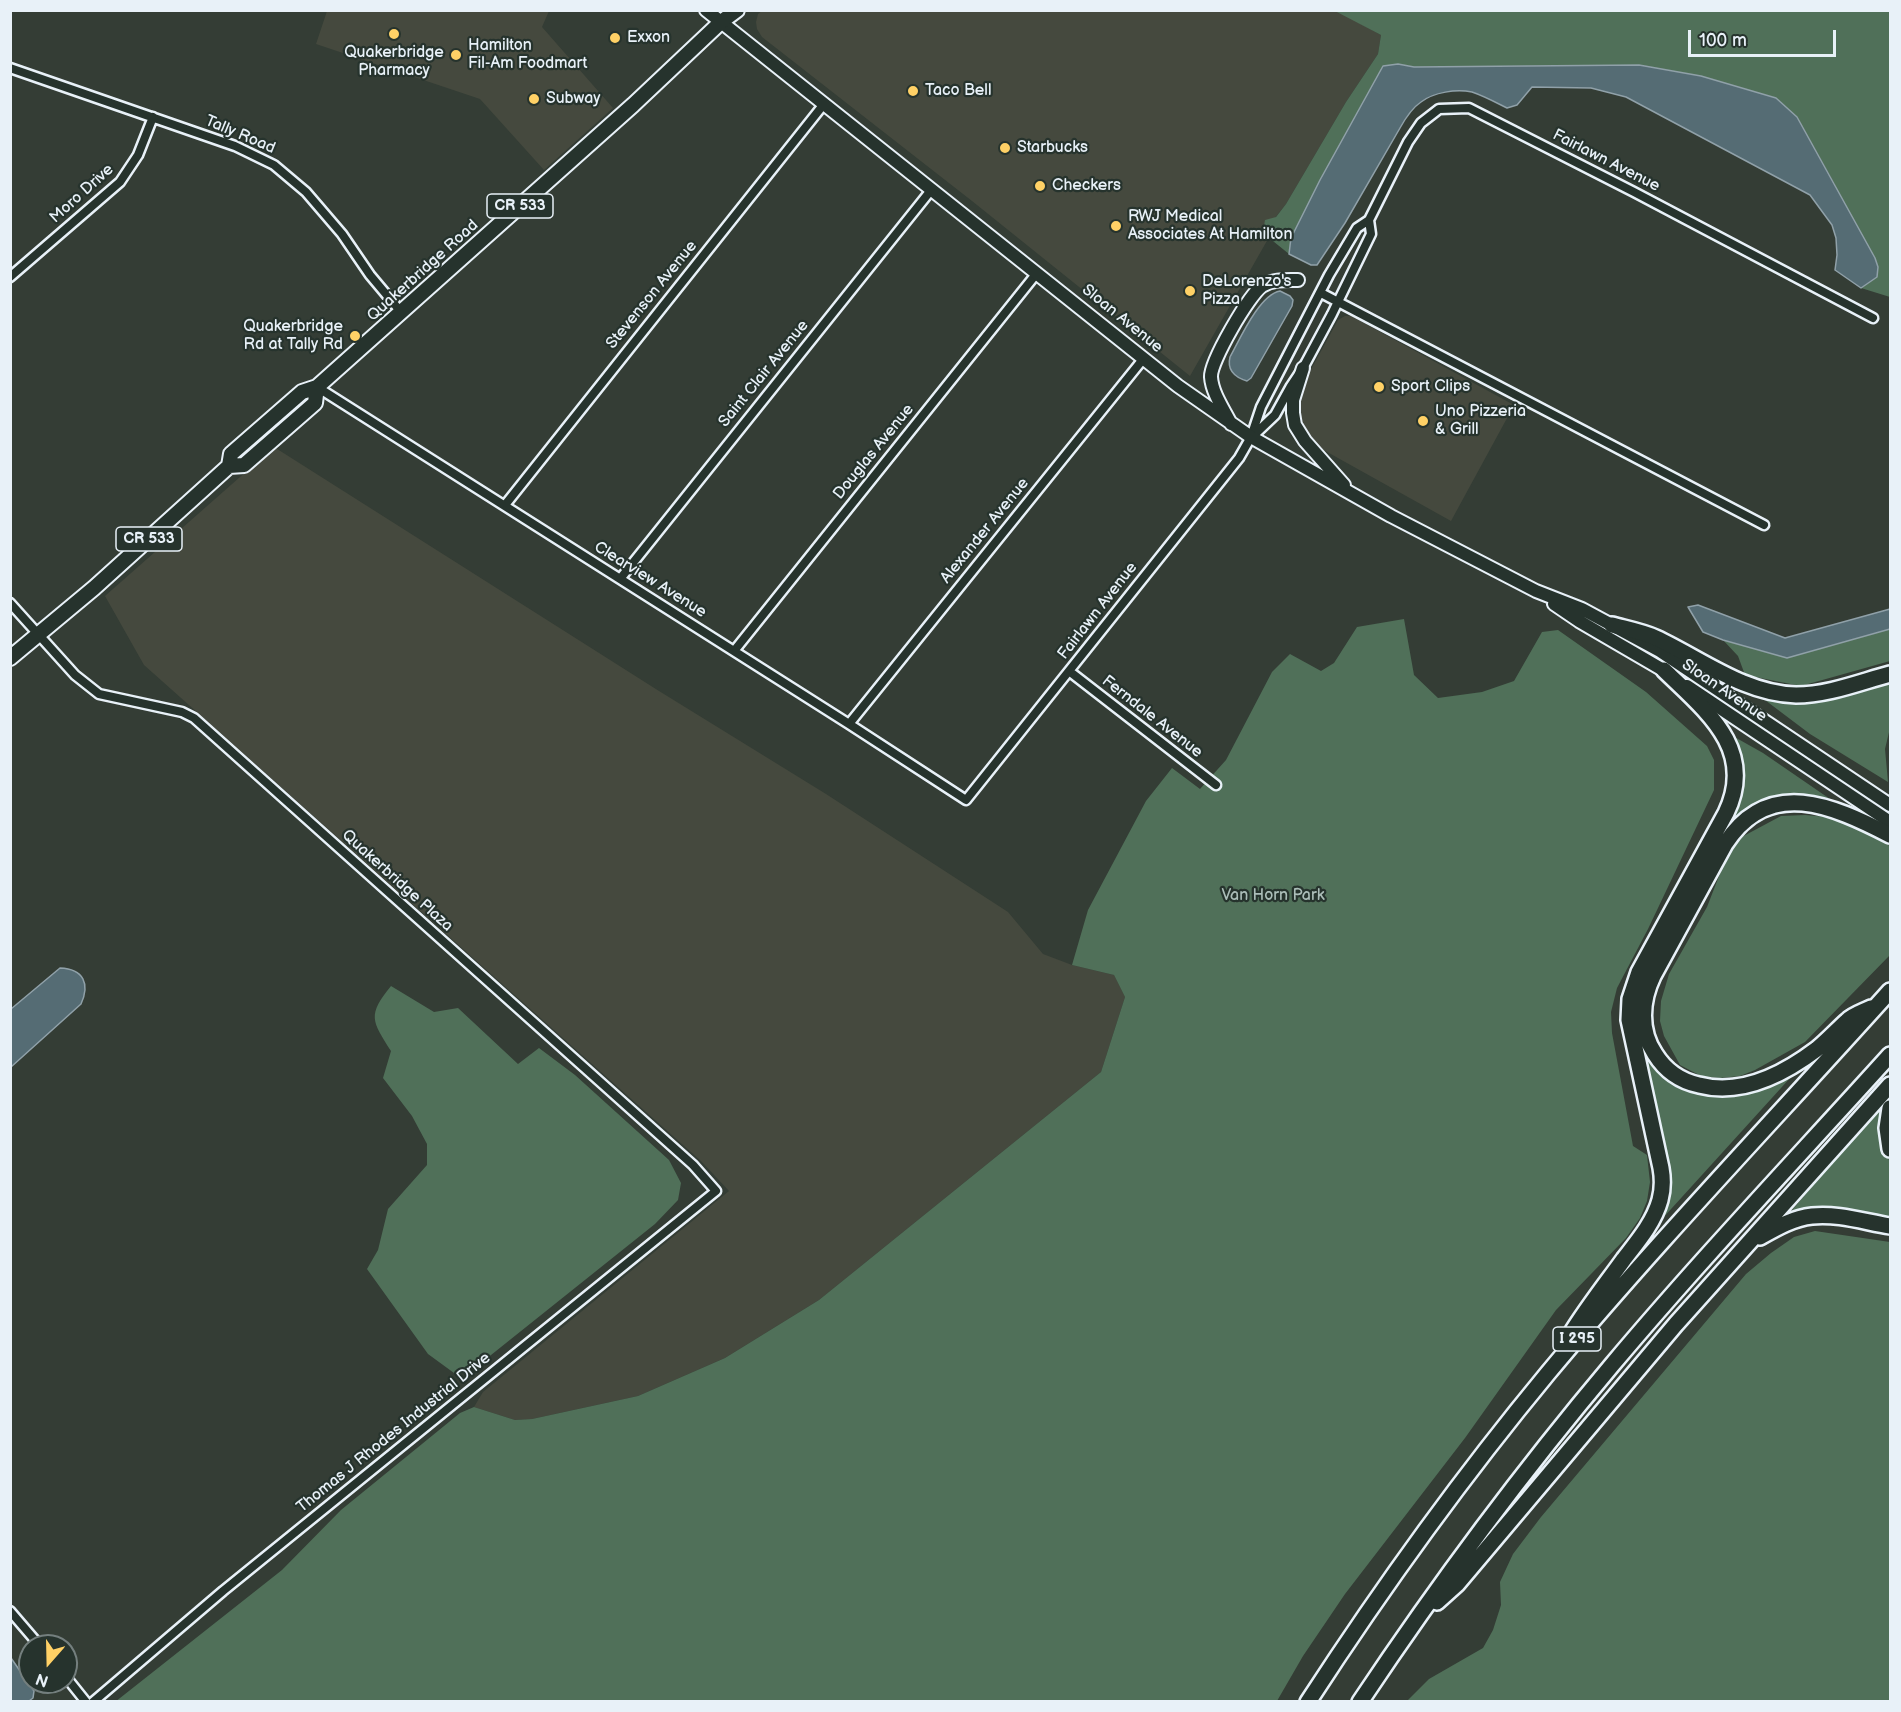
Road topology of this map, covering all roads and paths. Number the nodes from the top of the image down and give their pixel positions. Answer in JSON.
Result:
{"nodes":[{"id":1,"x":706,"y":10,"type":"edge"},
{"id":2,"x":737,"y":10,"type":"edge"},
{"id":3,"x":721,"y":22,"type":"junction"},
{"id":4,"x":10,"y":68,"type":"edge"},
{"id":5,"x":824,"y":104,"type":"junction"},
{"id":6,"x":153,"y":117,"type":"junction"},
{"id":7,"x":933,"y":189,"type":"junction"},
{"id":8,"x":1369,"y":220,"type":"junction"},
{"id":9,"x":1037,"y":273,"type":"junction"},
{"id":10,"x":10,"y":277,"type":"edge"},
{"id":11,"x":1298,"y":280,"type":"dead end"},
{"id":12,"x":1321,"y":293,"type":"junction"},
{"id":13,"x":1338,"y":302,"type":"junction"},
{"id":14,"x":401,"y":312,"type":"junction"},
{"id":15,"x":1873,"y":318,"type":"dead end"},
{"id":16,"x":1144,"y":358,"type":"junction"},
{"id":17,"x":1304,"y":368,"type":"junction"},
{"id":18,"x":317,"y":387,"type":"junction"},
{"id":19,"x":1231,"y":424,"type":"junction"},
{"id":20,"x":1251,"y":438,"type":"junction"},
{"id":21,"x":1351,"y":493,"type":"junction"},
{"id":22,"x":504,"y":505,"type":"junction"},
{"id":23,"x":1764,"y":525,"type":"dead end"},
{"id":24,"x":620,"y":579,"type":"junction"},
{"id":25,"x":1536,"y":591,"type":"junction"},
{"id":26,"x":10,"y":603,"type":"edge"},
{"id":27,"x":1612,"y":625,"type":"junction"},
{"id":28,"x":39,"y":634,"type":"junction"},
{"id":29,"x":734,"y":651,"type":"junction"},
{"id":30,"x":10,"y":658,"type":"edge"},
{"id":31,"x":1664,"y":670,"type":"junction"},
{"id":32,"x":1070,"y":671,"type":"junction"},
{"id":33,"x":1890,"y":674,"type":"edge"},
{"id":34,"x":849,"y":724,"type":"junction"},
{"id":35,"x":1216,"y":785,"type":"dead end"},
{"id":36,"x":966,"y":800,"type":"joint"},
{"id":37,"x":1890,"y":805,"type":"edge"},
{"id":38,"x":1890,"y":822,"type":"edge"},
{"id":39,"x":1890,"y":835,"type":"edge"},
{"id":40,"x":1890,"y":991,"type":"edge"},
{"id":41,"x":1879,"y":1004,"type":"junction"},
{"id":42,"x":1890,"y":1055,"type":"edge"},
{"id":43,"x":1890,"y":1086,"type":"edge"},
{"id":44,"x":1890,"y":1108,"type":"edge"},
{"id":45,"x":1890,"y":1149,"type":"edge"},
{"id":46,"x":716,"y":1191,"type":"joint"},
{"id":47,"x":1890,"y":1226,"type":"edge"},
{"id":48,"x":1749,"y":1243,"type":"junction"},
{"id":49,"x":1547,"y":1374,"type":"junction"},
{"id":50,"x":10,"y":1611,"type":"edge"},
{"id":51,"x":1414,"y":1621,"type":"junction"},
{"id":52,"x":30,"y":1634,"type":"edge"},
{"id":53,"x":93,"y":1701,"type":"edge"},
{"id":54,"x":1308,"y":1701,"type":"edge"},
{"id":55,"x":1360,"y":1701,"type":"edge"}],
"edges":[{"from":1,"to":3,"type":"main road","name":"Sloan Avenue"},
{"from":2,"to":3,"type":"main road","name":"Quakerbridge Road","number":"CR 533"},
{"from":3,"to":5,"type":"main road","name":"Sloan Avenue"},
{"from":3,"to":14,"type":"main road","name":"Quakerbridge Road","number":"CR 533"},
{"from":4,"to":6,"type":"street","name":"Tally Road"},
{"from":5,"to":7,"type":"main road","name":"Sloan Avenue"},
{"from":5,"to":22,"type":"street","name":"Stevenson Avenue"},
{"from":6,"to":10,"type":"street","name":"Moro Drive"},
{"from":6,"to":14,"type":"street","name":"Tally Road"},
{"from":7,"to":9,"type":"main road","name":"Sloan Avenue"},
{"from":7,"to":24,"type":"street","name":"Saint Clair Avenue"},
{"from":8,"to":12,"type":"street","name":"Fairlawn Avenue"},
{"from":8,"to":13,"type":"street","name":"Fairlawn Avenue"},
{"from":8,"to":15,"type":"street","name":"Fairlawn Avenue"},
{"from":9,"to":16,"type":"main road","name":"Sloan Avenue"},
{"from":9,"to":29,"type":"street","name":"Douglas Avenue"},
{"from":11,"to":19,"type":"main road"},
{"from":12,"to":13,"type":"street"},
{"from":12,"to":20,"type":"street","name":"Fairlawn Avenue"},
{"from":13,"to":17,"type":"street","name":"Fairlawn Avenue"},
{"from":13,"to":23,"type":"street"},
{"from":14,"to":18,"type":"main road","name":"Quakerbridge Road","number":"CR 533"},
{"from":16,"to":19,"type":"main road","name":"Sloan Avenue"},
{"from":16,"to":34,"type":"street","name":"Alexander Avenue"},
{"from":17,"to":20,"type":"street","name":"Fairlawn Avenue"},
{"from":17,"to":21,"type":"main road"},
{"from":18,"to":22,"type":"street","name":"Clearview Avenue"},
{"from":18,"to":28,"type":"main road","name":"Quakerbridge Road","number":"CR 533"},
{"from":19,"to":20,"type":"main road","name":"Sloan Avenue"},
{"from":20,"to":21,"type":"main road","name":"Sloan Avenue"},
{"from":20,"to":32,"type":"street","name":"Fairlawn Avenue"},
{"from":21,"to":25,"type":"main road","name":"Sloan Avenue"},
{"from":22,"to":24,"type":"street","name":"Clearview Avenue"},
{"from":24,"to":29,"type":"street","name":"Clearview Avenue"},
{"from":25,"to":27,"type":"main road","name":"Sloan Avenue"},
{"from":25,"to":31,"type":"main road","name":"Sloan Avenue"},
{"from":26,"to":28,"type":"street","name":"Quakerbridge Plaza"},
{"from":27,"to":33,"type":"highway"},
{"from":27,"to":37,"type":"main road","name":"Sloan Avenue"},
{"from":28,"to":30,"type":"main road","name":"Quakerbridge Road","number":"CR 533"},
{"from":28,"to":46,"type":"street","name":"Quakerbridge Plaza"},
{"from":29,"to":34,"type":"street","name":"Clearview Avenue"},
{"from":31,"to":38,"type":"main road","name":"Sloan Avenue"},
{"from":31,"to":49,"type":"highway"},
{"from":32,"to":35,"type":"street","name":"Ferndale Avenue"},
{"from":32,"to":36,"type":"street","name":"Fairlawn Avenue"},
{"from":34,"to":36,"type":"street","name":"Clearview Avenue"},
{"from":39,"to":41,"type":"highway"},
{"from":40,"to":41,"type":"highway","number":"I 295"},
{"from":41,"to":49,"type":"highway","number":"I 295"},
{"from":42,"to":51,"type":"highway","number":"I 295"},
{"from":43,"to":48,"type":"highway"},
{"from":44,"to":45,"type":"highway"},
{"from":46,"to":53,"type":"street","name":"Thomas J Rhodes Industrial Drive"},
{"from":47,"to":48,"type":"highway"},
{"from":48,"to":51,"type":"highway"},
{"from":49,"to":54,"type":"highway","number":"I 295"},
{"from":50,"to":52,"type":"street"},
{"from":51,"to":55,"type":"highway","number":"I 295"}]}
